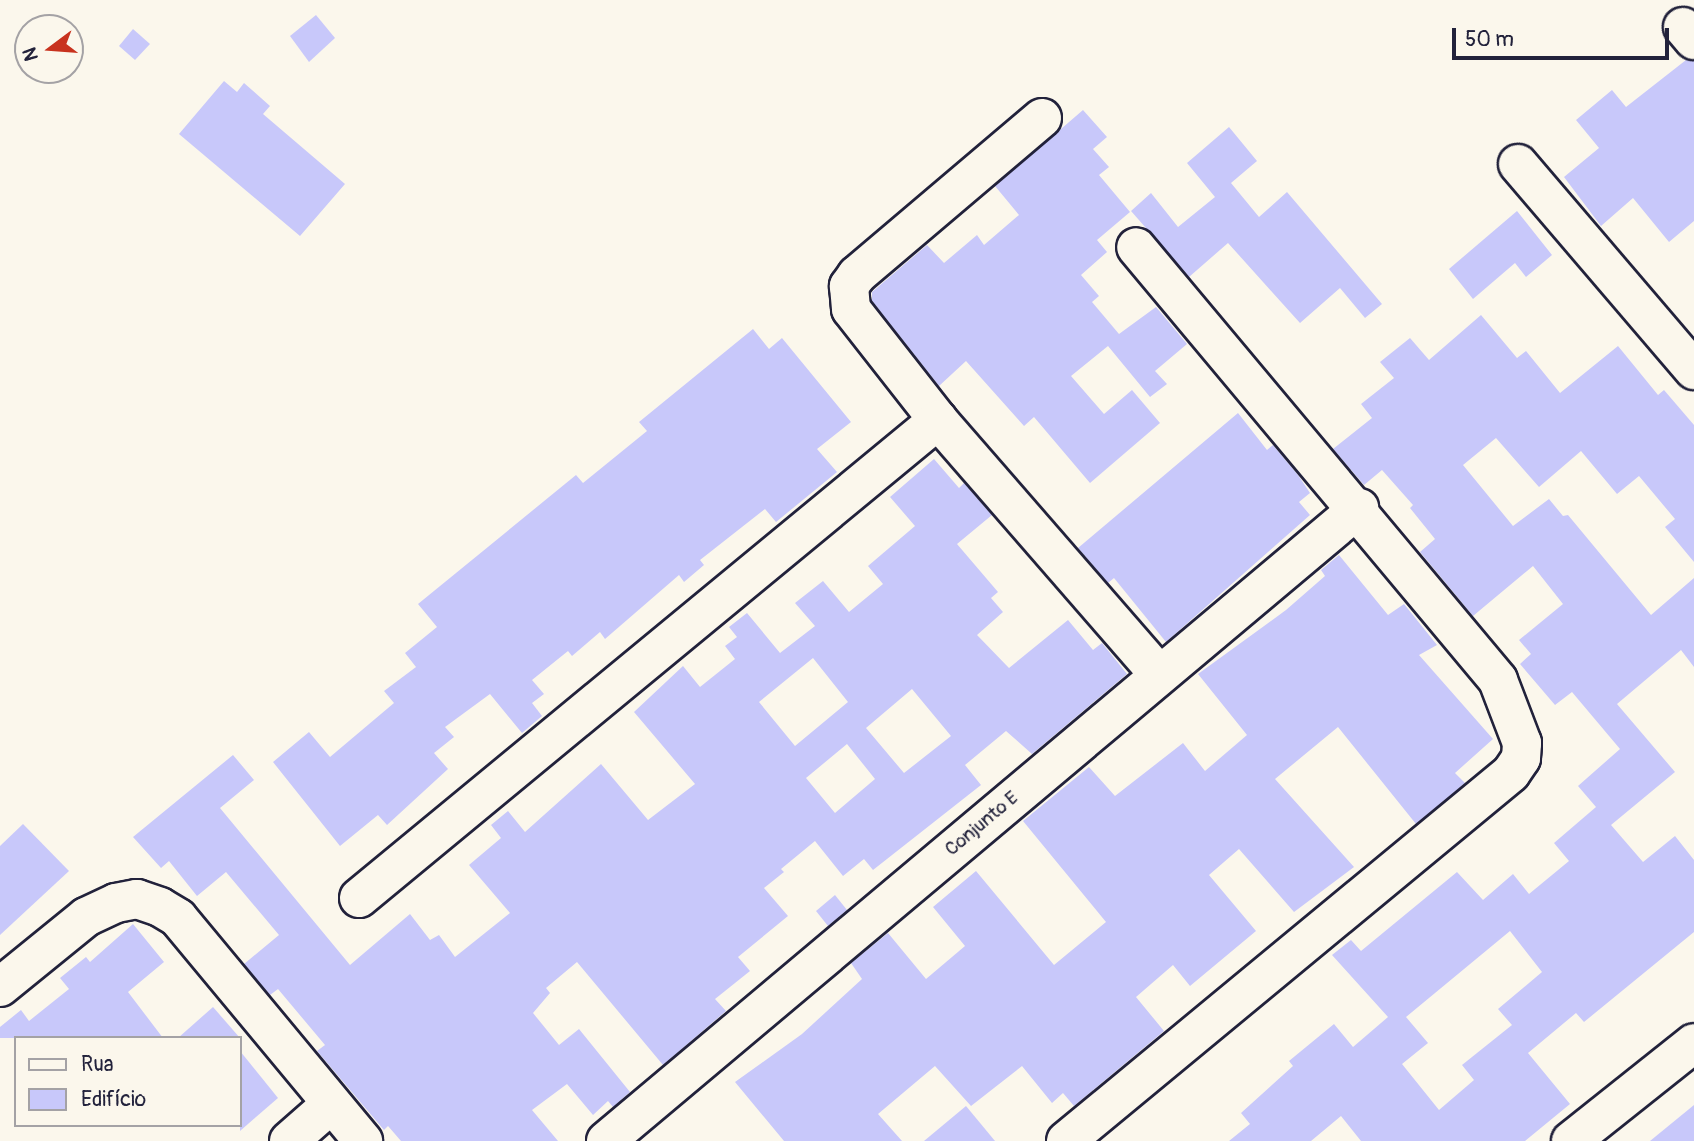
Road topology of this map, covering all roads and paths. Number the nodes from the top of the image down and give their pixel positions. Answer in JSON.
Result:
{"nodes":[{"id":1,"x":1042,"y":118,"type":"dead end"},
{"id":2,"x":1518,"y":164,"type":"dead end"},
{"id":3,"x":1136,"y":247,"type":"dead end"},
{"id":4,"x":1694,"y":370,"type":"edge"},
{"id":5,"x":938,"y":420,"type":"junction"},
{"id":6,"x":1359,"y":508,"type":"junction"},
{"id":7,"x":1159,"y":674,"type":"junction"},
{"id":8,"x":359,"y":898,"type":"dead end"},
{"id":9,"x":0,"y":987,"type":"edge"},
{"id":10,"x":1694,"y":1043,"type":"edge"},
{"id":11,"x":330,"y":1105,"type":"junction"},
{"id":12,"x":1578,"y":1139,"type":"edge"},
{"id":13,"x":289,"y":1141,"type":"edge"},
{"id":14,"x":363,"y":1141,"type":"edge"},
{"id":15,"x":606,"y":1141,"type":"edge"},
{"id":16,"x":1066,"y":1141,"type":"edge"}],
"edges":[{"from":1,"to":5,"type":"street"},
{"from":2,"to":4,"type":"street"},
{"from":3,"to":6,"type":"street"},
{"from":5,"to":7,"type":"street"},
{"from":5,"to":8,"type":"street"},
{"from":6,"to":7,"type":"street","name":"Conjunto E"},
{"from":6,"to":16,"type":"street"},
{"from":7,"to":15,"type":"street","name":"Conjunto E"},
{"from":9,"to":11,"type":"street"},
{"from":10,"to":12,"type":"street"},
{"from":11,"to":13,"type":"street"},
{"from":11,"to":14,"type":"street"}]}
